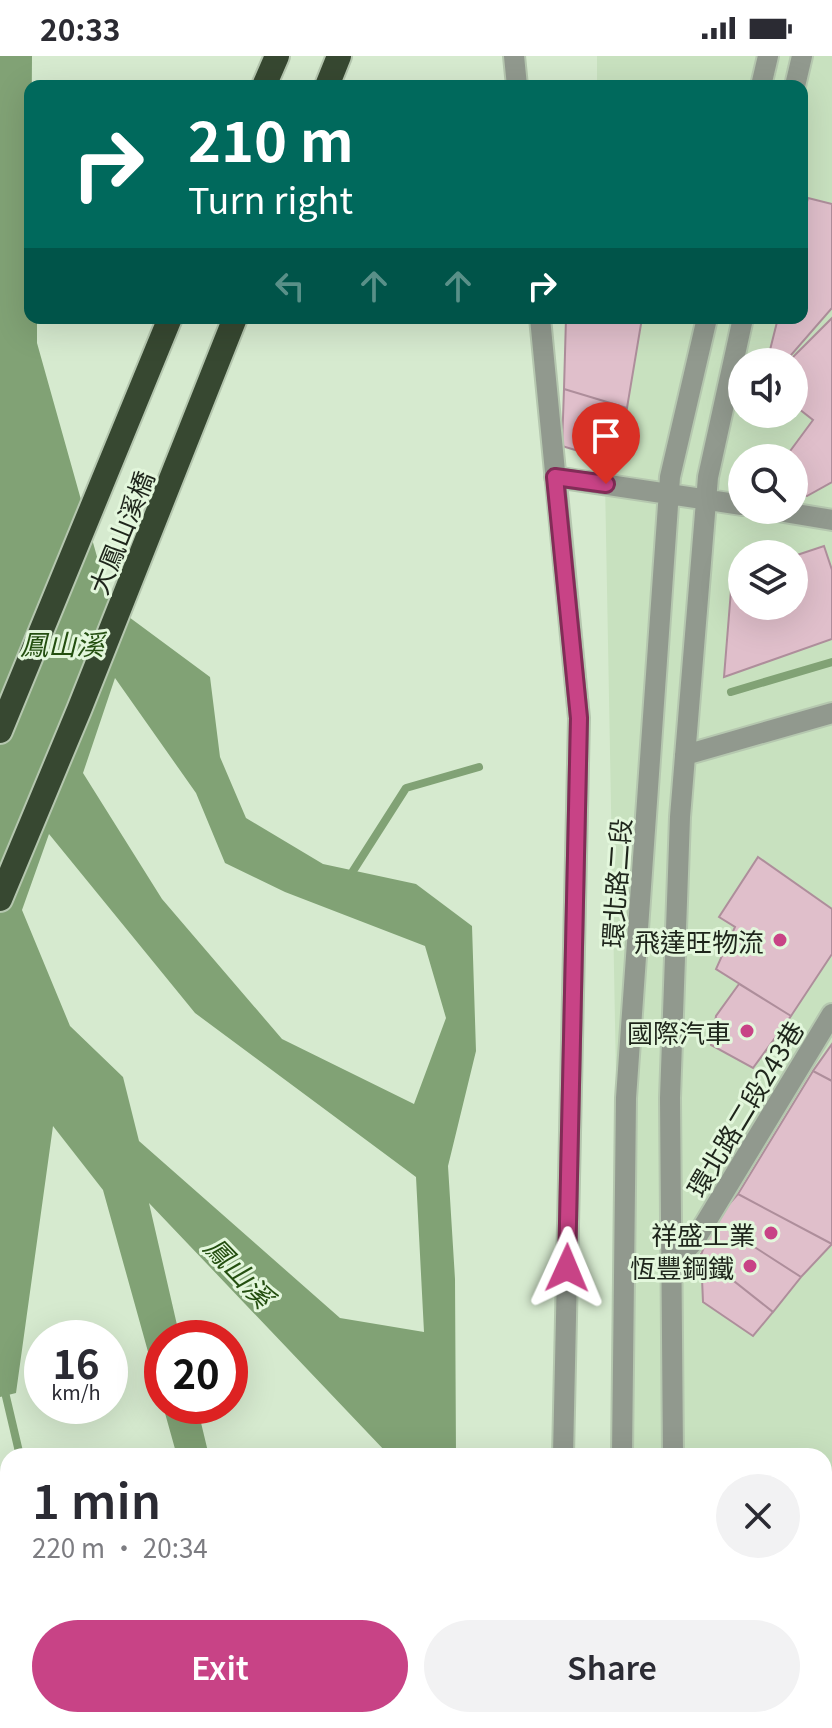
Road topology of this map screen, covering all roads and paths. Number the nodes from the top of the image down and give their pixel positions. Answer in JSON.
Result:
{"nodes":[{"id":1,"x":277,"y":56,"type":"edge"},
{"id":2,"x":339,"y":56,"type":"edge"},
{"id":3,"x":514,"y":56,"type":"edge"},
{"id":4,"x":768,"y":56,"type":"edge"},
{"id":5,"x":802,"y":56,"type":"edge"},
{"id":6,"x":267,"y":80,"type":"edge"},
{"id":7,"x":329,"y":80,"type":"edge"},
{"id":8,"x":516,"y":80,"type":"edge"},
{"id":9,"x":762,"y":80,"type":"edge"},
{"id":10,"x":796,"y":80,"type":"edge"},
{"id":11,"x":168,"y":324,"type":"edge"},
{"id":12,"x":233,"y":324,"type":"edge"},
{"id":13,"x":541,"y":324,"type":"edge"},
{"id":14,"x":706,"y":324,"type":"edge"},
{"id":15,"x":742,"y":324,"type":"edge"},
{"id":16,"x":555,"y":477,"type":"junction"},
{"id":17,"x":669,"y":496,"type":"junction"},
{"id":18,"x":706,"y":499,"type":"junction"},
{"id":19,"x":728,"y":503,"type":"edge"},
{"id":20,"x":808,"y":516,"type":"edge"},
{"id":21,"x":832,"y":520,"type":"edge"},
{"id":22,"x":832,"y":713,"type":"edge"},
{"id":23,"x":0,"y":731,"type":"edge"},
{"id":24,"x":685,"y":755,"type":"junction"},
{"id":25,"x":0,"y":899,"type":"edge"},
{"id":26,"x":832,"y":1014,"type":"edge"},
{"id":27,"x":671,"y":1266,"type":"junction"},
{"id":28,"x":563,"y":1448,"type":"edge"},
{"id":29,"x":622,"y":1448,"type":"edge"},
{"id":30,"x":673,"y":1448,"type":"edge"}],
"edges":[{"from":1,"to":6,"type":"highway"},
{"from":2,"to":7,"type":"highway"},
{"from":3,"to":8,"type":"street"},
{"from":4,"to":9,"type":"street"},
{"from":5,"to":10,"type":"street"},
{"from":11,"to":23,"type":"highway","name":"大鳳山溪橋"},
{"from":12,"to":25,"type":"highway","name":"大鳳山溪橋"},
{"from":13,"to":16,"type":"street"},
{"from":14,"to":17,"type":"street","name":"環北路二段"},
{"from":15,"to":18,"type":"street"},
{"from":16,"to":17,"type":"street"},
{"from":16,"to":28,"type":"street"},
{"from":17,"to":18,"type":"street"},
{"from":17,"to":29,"type":"street","name":"環北路二段"},
{"from":18,"to":19,"type":"street"},
{"from":18,"to":24,"type":"street"},
{"from":20,"to":21,"type":"street"},
{"from":22,"to":24,"type":"street"},
{"from":24,"to":27,"type":"street"},
{"from":26,"to":27,"type":"street","name":"環北路二段243巷"},
{"from":27,"to":30,"type":"street"}]}
